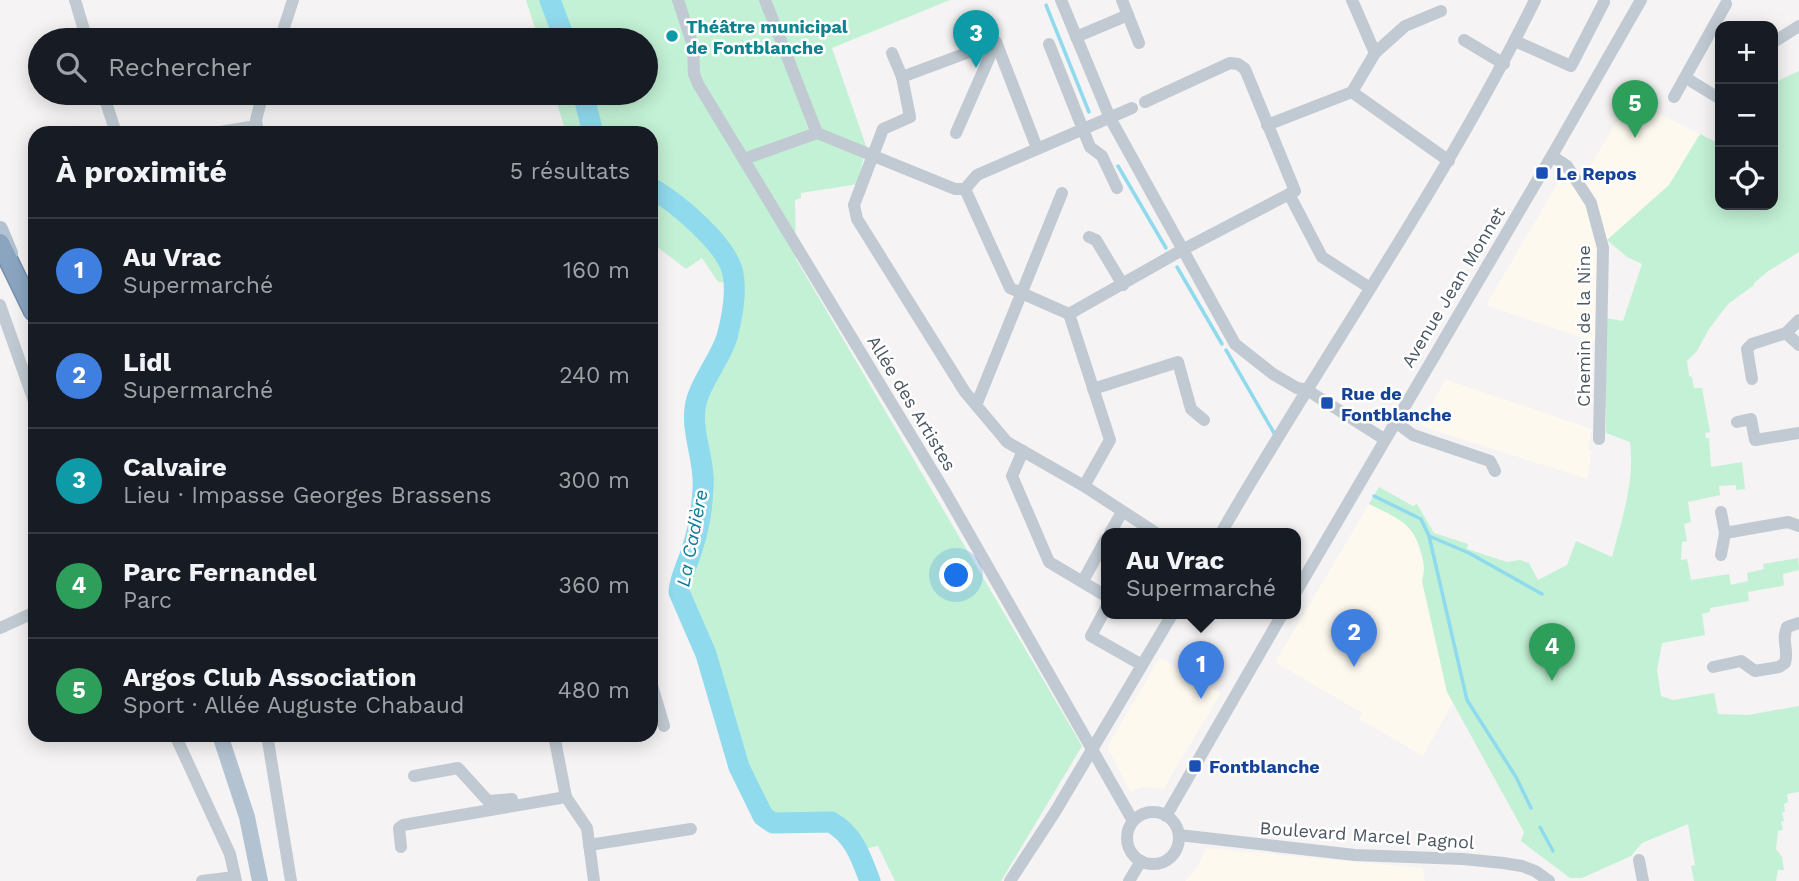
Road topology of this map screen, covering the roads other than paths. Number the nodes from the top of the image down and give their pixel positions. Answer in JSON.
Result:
{"nodes":[{"id":1,"x":75,"y":0,"type":"edge"},
{"id":2,"x":293,"y":0,"type":"edge"},
{"id":3,"x":678,"y":0,"type":"edge"},
{"id":4,"x":765,"y":0,"type":"edge"},
{"id":5,"x":1061,"y":0,"type":"edge"},
{"id":6,"x":1122,"y":0,"type":"edge"},
{"id":7,"x":1352,"y":0,"type":"edge"},
{"id":8,"x":1535,"y":0,"type":"edge"},
{"id":9,"x":1641,"y":0,"type":"edge"},
{"id":10,"x":1725,"y":1,"type":"edge"},
{"id":11,"x":1604,"y":2,"type":"dead end"},
{"id":12,"x":1441,"y":11,"type":"dead end"},
{"id":13,"x":1128,"y":15,"type":"junction"},
{"id":14,"x":1799,"y":26,"type":"edge"},
{"id":15,"x":84,"y":28,"type":"edge"},
{"id":16,"x":284,"y":28,"type":"edge"},
{"id":17,"x":1076,"y":37,"type":"junction"},
{"id":18,"x":1778,"y":39,"type":"edge"},
{"id":19,"x":1464,"y":40,"type":"dead end"},
{"id":20,"x":1515,"y":41,"type":"junction"},
{"id":21,"x":996,"y":42,"type":"junction"},
{"id":22,"x":1139,"y":43,"type":"dead end"},
{"id":23,"x":1049,"y":44,"type":"dead end"},
{"id":24,"x":892,"y":53,"type":"dead end"},
{"id":25,"x":1375,"y":53,"type":"junction"},
{"id":26,"x":1504,"y":64,"type":"junction"},
{"id":27,"x":902,"y":77,"type":"junction"},
{"id":28,"x":1685,"y":78,"type":"junction"},
{"id":29,"x":1352,"y":92,"type":"junction"},
{"id":30,"x":1715,"y":96,"type":"edge"},
{"id":31,"x":1674,"y":97,"type":"dead end"},
{"id":32,"x":1145,"y":102,"type":"dead end"},
{"id":33,"x":107,"y":105,"type":"edge"},
{"id":34,"x":259,"y":105,"type":"edge"},
{"id":35,"x":1132,"y":107,"type":"dead end"},
{"id":36,"x":1110,"y":118,"type":"junction"},
{"id":37,"x":1267,"y":125,"type":"junction"},
{"id":38,"x":114,"y":126,"type":"edge"},
{"id":39,"x":257,"y":126,"type":"edge"},
{"id":40,"x":1082,"y":129,"type":"junction"},
{"id":41,"x":817,"y":132,"type":"junction"},
{"id":42,"x":956,"y":133,"type":"dead end"},
{"id":43,"x":1037,"y":148,"type":"junction"},
{"id":44,"x":873,"y":156,"type":"junction"},
{"id":45,"x":1552,"y":156,"type":"junction"},
{"id":46,"x":744,"y":159,"type":"junction"},
{"id":47,"x":1448,"y":161,"type":"junction"},
{"id":48,"x":1117,"y":188,"type":"dead end"},
{"id":49,"x":965,"y":189,"type":"junction"},
{"id":50,"x":1062,"y":193,"type":"dead end"},
{"id":51,"x":1289,"y":194,"type":"junction"},
{"id":52,"x":0,"y":229,"type":"edge"},
{"id":53,"x":1089,"y":237,"type":"dead end"},
{"id":54,"x":0,"y":243,"type":"edge"},
{"id":55,"x":1182,"y":250,"type":"junction"},
{"id":56,"x":1123,"y":285,"type":"junction"},
{"id":57,"x":1370,"y":288,"type":"junction"},
{"id":58,"x":1022,"y":295,"type":"junction"},
{"id":59,"x":28,"y":299,"type":"edge"},
{"id":60,"x":28,"y":301,"type":"edge"},
{"id":61,"x":0,"y":305,"type":"edge"},
{"id":62,"x":1069,"y":314,"type":"junction"},
{"id":63,"x":1799,"y":320,"type":"edge"},
{"id":64,"x":1786,"y":333,"type":"junction"},
{"id":65,"x":1799,"y":345,"type":"edge"},
{"id":66,"x":1752,"y":379,"type":"dead end"},
{"id":67,"x":28,"y":384,"type":"edge"},
{"id":68,"x":1093,"y":389,"type":"junction"},
{"id":69,"x":1307,"y":390,"type":"junction"},
{"id":70,"x":977,"y":403,"type":"junction"},
{"id":71,"x":1204,"y":420,"type":"dead end"},
{"id":72,"x":1394,"y":421,"type":"junction"},
{"id":73,"x":1737,"y":422,"type":"dead end"},
{"id":74,"x":1799,"y":433,"type":"edge"},
{"id":75,"x":1384,"y":439,"type":"junction"},
{"id":76,"x":1600,"y":439,"type":"dead end"},
{"id":77,"x":1023,"y":451,"type":"junction"},
{"id":78,"x":1495,"y":471,"type":"dead end"},
{"id":79,"x":1084,"y":486,"type":"junction"},
{"id":80,"x":1122,"y":512,"type":"junction"},
{"id":81,"x":1721,"y":512,"type":"dead end"},
{"id":82,"x":1799,"y":526,"type":"edge"},
{"id":83,"x":1113,"y":528,"type":"edge"},
{"id":84,"x":1148,"y":528,"type":"edge"},
{"id":85,"x":1224,"y":528,"type":"edge"},
{"id":86,"x":1725,"y":533,"type":"junction"},
{"id":87,"x":1101,"y":550,"type":"edge"},
{"id":88,"x":1721,"y":555,"type":"dead end"},
{"id":89,"x":1083,"y":581,"type":"junction"},
{"id":90,"x":1301,"y":583,"type":"edge"},
{"id":91,"x":1101,"y":592,"type":"edge"},
{"id":92,"x":28,"y":615,"type":"edge"},
{"id":93,"x":1101,"y":618,"type":"edge"},
{"id":94,"x":1169,"y":619,"type":"edge"},
{"id":95,"x":1280,"y":619,"type":"edge"},
{"id":96,"x":1799,"y":623,"type":"edge"},
{"id":97,"x":0,"y":628,"type":"edge"},
{"id":98,"x":1142,"y":666,"type":"junction"},
{"id":99,"x":1713,"y":667,"type":"dead end"},
{"id":100,"x":658,"y":706,"type":"edge"},
{"id":101,"x":664,"y":726,"type":"dead end"},
{"id":102,"x":178,"y":742,"type":"edge"},
{"id":103,"x":221,"y":742,"type":"edge"},
{"id":104,"x":268,"y":742,"type":"edge"},
{"id":105,"x":555,"y":742,"type":"edge"},
{"id":106,"x":1092,"y":749,"type":"junction"},
{"id":107,"x":414,"y":776,"type":"dead end"},
{"id":108,"x":565,"y":793,"type":"junction"},
{"id":109,"x":1166,"y":816,"type":"junction"},
{"id":110,"x":1133,"y":821,"type":"junction"},
{"id":111,"x":691,"y":829,"type":"dead end"},
{"id":112,"x":1179,"y":835,"type":"junction"},
{"id":113,"x":589,"y":845,"type":"junction"},
{"id":114,"x":401,"y":847,"type":"dead end"},
{"id":115,"x":1639,"y":860,"type":"dead end"},
{"id":116,"x":1141,"y":861,"type":"junction"},
{"id":117,"x":235,"y":879,"type":"edge"},
{"id":118,"x":202,"y":881,"type":"edge"},
{"id":119,"x":260,"y":881,"type":"edge"},
{"id":120,"x":291,"y":881,"type":"edge"},
{"id":121,"x":594,"y":881,"type":"edge"},
{"id":122,"x":1010,"y":881,"type":"edge"},
{"id":123,"x":1129,"y":881,"type":"edge"},
{"id":124,"x":1549,"y":881,"type":"edge"},
{"id":125,"x":1643,"y":881,"type":"edge"}],
"edges":[{"from":1,"to":15,"type":"street"},
{"from":2,"to":16,"type":"street"},
{"from":3,"to":46,"type":"street","name":"Allée des Artistes"},
{"from":4,"to":41,"type":"street"},
{"from":5,"to":17,"type":"street"},
{"from":6,"to":13,"type":"street"},
{"from":7,"to":25,"type":"street"},
{"from":8,"to":20,"type":"street"},
{"from":9,"to":45,"type":"street","name":"Avenue Jean Monnet"},
{"from":10,"to":28,"type":"street"},
{"from":11,"to":20,"type":"street"},
{"from":12,"to":25,"type":"street"},
{"from":13,"to":17,"type":"street"},
{"from":13,"to":22,"type":"street"},
{"from":14,"to":18,"type":"street"},
{"from":17,"to":36,"type":"street"},
{"from":19,"to":26,"type":"street"},
{"from":20,"to":26,"type":"street"},
{"from":21,"to":27,"type":"street"},
{"from":21,"to":42,"type":"street"},
{"from":21,"to":43,"type":"street"},
{"from":23,"to":40,"type":"street"},
{"from":24,"to":27,"type":"street"},
{"from":25,"to":29,"type":"street"},
{"from":26,"to":47,"type":"street"},
{"from":27,"to":44,"type":"street"},
{"from":28,"to":30,"type":"street"},
{"from":28,"to":31,"type":"street"},
{"from":29,"to":37,"type":"street"},
{"from":29,"to":47,"type":"street"},
{"from":32,"to":37,"type":"street"},
{"from":33,"to":38,"type":"street"},
{"from":34,"to":39,"type":"street"},
{"from":35,"to":36,"type":"street"},
{"from":36,"to":40,"type":"street"},
{"from":36,"to":55,"type":"street"},
{"from":37,"to":51,"type":"street"},
{"from":40,"to":43,"type":"street"},
{"from":40,"to":48,"type":"street"},
{"from":41,"to":44,"type":"street"},
{"from":41,"to":46,"type":"street"},
{"from":43,"to":49,"type":"street"},
{"from":44,"to":49,"type":"street"},
{"from":44,"to":70,"type":"street"},
{"from":45,"to":72,"type":"street","name":"Avenue Jean Monnet"},
{"from":45,"to":76,"type":"street","name":"Chemin de la Nine"},
{"from":46,"to":106,"type":"street","name":"Allée des Artistes"},
{"from":47,"to":57,"type":"street"},
{"from":49,"to":58,"type":"street"},
{"from":50,"to":58,"type":"street"},
{"from":51,"to":55,"type":"street"},
{"from":51,"to":57,"type":"street"},
{"from":52,"to":59,"type":"main road"},
{"from":53,"to":56,"type":"street"},
{"from":54,"to":60,"type":"highway"},
{"from":55,"to":56,"type":"street"},
{"from":55,"to":69,"type":"street"},
{"from":56,"to":62,"type":"street"},
{"from":57,"to":69,"type":"street"},
{"from":58,"to":62,"type":"street"},
{"from":58,"to":70,"type":"street"},
{"from":61,"to":67,"type":"street"},
{"from":62,"to":68,"type":"street"},
{"from":63,"to":64,"type":"street"},
{"from":64,"to":65,"type":"street"},
{"from":64,"to":66,"type":"street"},
{"from":68,"to":71,"type":"street"},
{"from":68,"to":79,"type":"street"},
{"from":69,"to":75,"type":"street"},
{"from":69,"to":85,"type":"street"},
{"from":70,"to":77,"type":"street"},
{"from":72,"to":75,"type":"street","name":"Avenue Jean Monnet"},
{"from":72,"to":78,"type":"street"},
{"from":73,"to":74,"type":"street"},
{"from":75,"to":90,"type":"street","name":"Avenue Jean Monnet"},
{"from":77,"to":79,"type":"street"},
{"from":77,"to":89,"type":"street"},
{"from":79,"to":80,"type":"street"},
{"from":80,"to":83,"type":"street"},
{"from":80,"to":84,"type":"street"},
{"from":81,"to":86,"type":"street"},
{"from":82,"to":86,"type":"street"},
{"from":86,"to":88,"type":"street"},
{"from":87,"to":89,"type":"street"},
{"from":89,"to":91,"type":"street"},
{"from":92,"to":97,"type":"street"},
{"from":93,"to":98,"type":"street"},
{"from":94,"to":98,"type":"street"},
{"from":95,"to":109,"type":"street"},
{"from":96,"to":99,"type":"street"},
{"from":98,"to":106,"type":"street"},
{"from":100,"to":101,"type":"street"},
{"from":102,"to":117,"type":"street"},
{"from":103,"to":119,"type":"main road"},
{"from":104,"to":120,"type":"street"},
{"from":105,"to":108,"type":"street"},
{"from":106,"to":110,"type":"street","name":"Allée des Artistes"},
{"from":106,"to":122,"type":"street"},
{"from":107,"to":108,"type":"street"},
{"from":108,"to":113,"type":"street"},
{"from":108,"to":114,"type":"street"},
{"from":109,"to":110,"type":"street"},
{"from":109,"to":112,"type":"street"},
{"from":110,"to":116,"type":"street"},
{"from":111,"to":113,"type":"street"},
{"from":112,"to":116,"type":"street"},
{"from":112,"to":124,"type":"street","name":"Boulevard Marcel Pagnol"},
{"from":113,"to":121,"type":"street"},
{"from":115,"to":125,"type":"street"},
{"from":116,"to":123,"type":"street"},
{"from":117,"to":118,"type":"street"}]}
